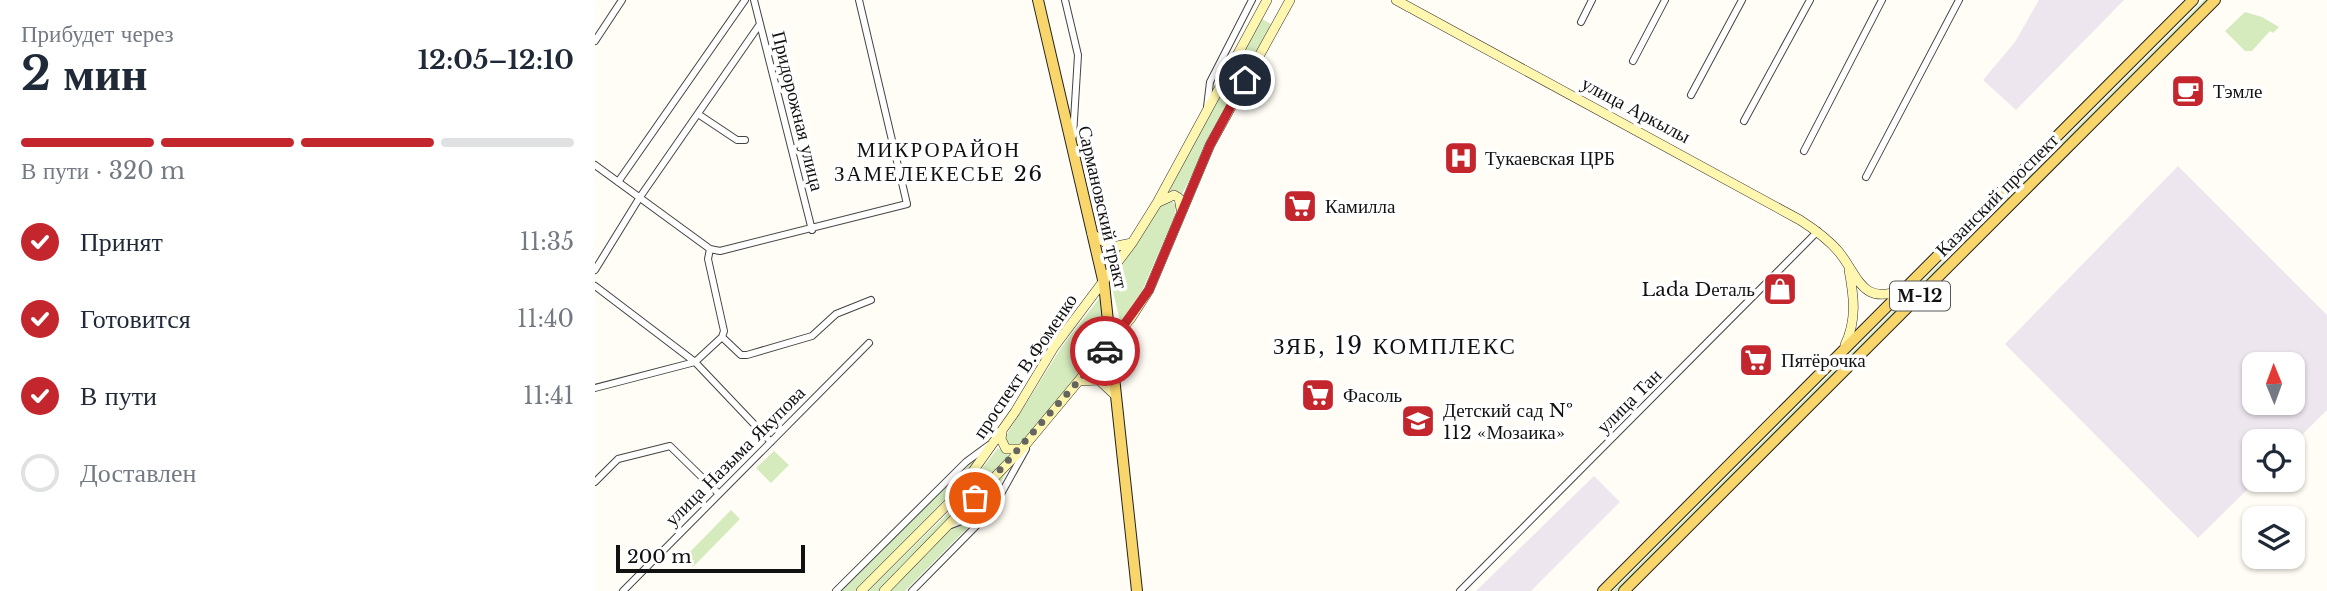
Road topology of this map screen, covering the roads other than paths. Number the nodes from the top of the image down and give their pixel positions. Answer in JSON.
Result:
{"nodes":[{"id":1,"x":622,"y":0,"type":"edge"},
{"id":2,"x":745,"y":0,"type":"edge"},
{"id":3,"x":754,"y":0,"type":"edge"},
{"id":4,"x":859,"y":0,"type":"edge"},
{"id":5,"x":1038,"y":0,"type":"edge"},
{"id":6,"x":1065,"y":0,"type":"edge"},
{"id":7,"x":1252,"y":0,"type":"edge"},
{"id":8,"x":1290,"y":0,"type":"edge"},
{"id":9,"x":1396,"y":0,"type":"edge"},
{"id":10,"x":1592,"y":0,"type":"edge"},
{"id":11,"x":1665,"y":0,"type":"edge"},
{"id":12,"x":1742,"y":0,"type":"edge"},
{"id":13,"x":1810,"y":0,"type":"edge"},
{"id":14,"x":1882,"y":0,"type":"edge"},
{"id":15,"x":1959,"y":0,"type":"edge"},
{"id":16,"x":2193,"y":0,"type":"edge"},
{"id":17,"x":2215,"y":0,"type":"edge"},
{"id":18,"x":1266,"y":2,"type":"edge"},
{"id":19,"x":1281,"y":17,"type":"junction"},
{"id":20,"x":1581,"y":22,"type":"dead end"},
{"id":21,"x":760,"y":24,"type":"junction"},
{"id":22,"x":595,"y":41,"type":"edge"},
{"id":23,"x":1633,"y":61,"type":"dead end"},
{"id":24,"x":1691,"y":95,"type":"dead end"},
{"id":25,"x":1206,"y":109,"type":"junction"},
{"id":26,"x":698,"y":114,"type":"junction"},
{"id":27,"x":1744,"y":121,"type":"dead end"},
{"id":28,"x":745,"y":140,"type":"dead end"},
{"id":29,"x":1072,"y":147,"type":"junction"},
{"id":30,"x":1804,"y":151,"type":"dead end"},
{"id":31,"x":595,"y":165,"type":"edge"},
{"id":32,"x":1866,"y":177,"type":"dead end"},
{"id":33,"x":618,"y":182,"type":"junction"},
{"id":34,"x":640,"y":197,"type":"junction"},
{"id":35,"x":1157,"y":203,"type":"junction"},
{"id":36,"x":1182,"y":214,"type":"junction"},
{"id":37,"x":812,"y":230,"type":"junction"},
{"id":38,"x":1818,"y":231,"type":"junction"},
{"id":39,"x":1092,"y":234,"type":"junction"},
{"id":40,"x":1132,"y":243,"type":"junction"},
{"id":41,"x":710,"y":249,"type":"junction"},
{"id":42,"x":1848,"y":265,"type":"junction"},
{"id":43,"x":595,"y":270,"type":"edge"},
{"id":44,"x":1104,"y":284,"type":"junction"},
{"id":45,"x":595,"y":286,"type":"edge"},
{"id":46,"x":1903,"y":289,"type":"junction"},
{"id":47,"x":871,"y":300,"type":"dead end"},
{"id":48,"x":722,"y":337,"type":"junction"},
{"id":49,"x":1113,"y":341,"type":"junction"},
{"id":50,"x":869,"y":343,"type":"dead end"},
{"id":51,"x":1841,"y":354,"type":"junction"},
{"id":52,"x":695,"y":362,"type":"junction"},
{"id":53,"x":1079,"y":381,"type":"junction"},
{"id":54,"x":595,"y":388,"type":"edge"},
{"id":55,"x":1117,"y":398,"type":"junction"},
{"id":56,"x":1003,"y":430,"type":"junction"},
{"id":57,"x":1033,"y":436,"type":"junction"},
{"id":58,"x":996,"y":440,"type":"junction"},
{"id":59,"x":771,"y":442,"type":"junction"},
{"id":60,"x":1022,"y":449,"type":"junction"},
{"id":61,"x":595,"y":482,"type":"edge"},
{"id":62,"x":719,"y":494,"type":"junction"},
{"id":63,"x":992,"y":510,"type":"junction"},
{"id":64,"x":949,"y":526,"type":"junction"},
{"id":65,"x":623,"y":591,"type":"edge"},
{"id":66,"x":836,"y":591,"type":"edge"},
{"id":67,"x":861,"y":591,"type":"edge"},
{"id":68,"x":884,"y":591,"type":"edge"},
{"id":69,"x":912,"y":591,"type":"edge"},
{"id":70,"x":1137,"y":591,"type":"edge"},
{"id":71,"x":1460,"y":591,"type":"edge"},
{"id":72,"x":1603,"y":591,"type":"edge"},
{"id":73,"x":1624,"y":591,"type":"edge"}],
"edges":[{"from":1,"to":22,"type":"street"},
{"from":2,"to":33,"type":"street"},
{"from":3,"to":21,"type":"street","name":"Придорожная улица"},
{"from":4,"to":37,"type":"street"},
{"from":5,"to":29,"type":"main road","name":"Сармановский тракт"},
{"from":6,"to":29,"type":"street"},
{"from":7,"to":25,"type":"street"},
{"from":8,"to":19,"type":"main road"},
{"from":9,"to":38,"type":"main road","name":"улица Аркылы"},
{"from":10,"to":20,"type":"street"},
{"from":11,"to":23,"type":"street"},
{"from":12,"to":24,"type":"street"},
{"from":13,"to":27,"type":"street"},
{"from":14,"to":30,"type":"street"},
{"from":15,"to":32,"type":"street"},
{"from":16,"to":46,"type":"main road","name":"Казанский проспект","number":"М-12"},
{"from":17,"to":73,"type":"main road","name":"Казанский проспект","number":"М-12"},
{"from":18,"to":19,"type":"main road"},
{"from":18,"to":25,"type":"main road","name":"проспект В.Фоменко"},
{"from":19,"to":36,"type":"main road"},
{"from":21,"to":26,"type":"street"},
{"from":21,"to":37,"type":"street","name":"Придорожная улица"},
{"from":25,"to":35,"type":"main road","name":"проспект В.Фоменко"},
{"from":26,"to":28,"type":"street"},
{"from":26,"to":34,"type":"street"},
{"from":29,"to":39,"type":"main road","name":"Сармановский тракт"},
{"from":31,"to":33,"type":"street"},
{"from":33,"to":34,"type":"street"},
{"from":34,"to":41,"type":"street"},
{"from":34,"to":43,"type":"street"},
{"from":35,"to":36,"type":"main road"},
{"from":35,"to":40,"type":"main road","name":"проспект В.Фоменко"},
{"from":36,"to":49,"type":"main road"},
{"from":37,"to":41,"type":"street"},
{"from":38,"to":42,"type":"main road","name":"улица Аркылы"},
{"from":38,"to":71,"type":"street","name":"улица Тан"},
{"from":39,"to":40,"type":"main road"},
{"from":39,"to":44,"type":"main road","name":"Сармановский тракт"},
{"from":40,"to":44,"type":"main road","name":"проспект В.Фоменко"},
{"from":41,"to":48,"type":"street"},
{"from":42,"to":46,"type":"main road","name":"улица Аркылы"},
{"from":42,"to":51,"type":"main road"},
{"from":44,"to":49,"type":"main road","name":"Сармановский тракт"},
{"from":44,"to":56,"type":"main road","name":"проспект В.Фоменко"},
{"from":45,"to":52,"type":"street"},
{"from":46,"to":51,"type":"main road","name":"Казанский проспект","number":"М-12"},
{"from":47,"to":48,"type":"street"},
{"from":48,"to":52,"type":"street"},
{"from":49,"to":53,"type":"main road"},
{"from":49,"to":55,"type":"main road","name":"Сармановский тракт"},
{"from":50,"to":59,"type":"street","name":"улица Назыма Якупова"},
{"from":51,"to":72,"type":"main road","name":"Казанский проспект","number":"М-12"},
{"from":52,"to":54,"type":"street"},
{"from":52,"to":59,"type":"street"},
{"from":53,"to":55,"type":"main road"},
{"from":53,"to":57,"type":"main road"},
{"from":55,"to":70,"type":"main road","name":"Сармановский тракт"},
{"from":56,"to":58,"type":"main road","name":"проспект В.Фоменко"},
{"from":56,"to":60,"type":"main road"},
{"from":57,"to":60,"type":"main road"},
{"from":57,"to":63,"type":"street"},
{"from":58,"to":66,"type":"street"},
{"from":58,"to":67,"type":"main road","name":"проспект В.Фоменко"},
{"from":59,"to":62,"type":"street","name":"улица Назыма Якупова"},
{"from":60,"to":64,"type":"main road"},
{"from":61,"to":62,"type":"street"},
{"from":62,"to":65,"type":"street","name":"улица Назыма Якупова"},
{"from":63,"to":64,"type":"street"},
{"from":63,"to":69,"type":"street"},
{"from":64,"to":68,"type":"main road"}]}
